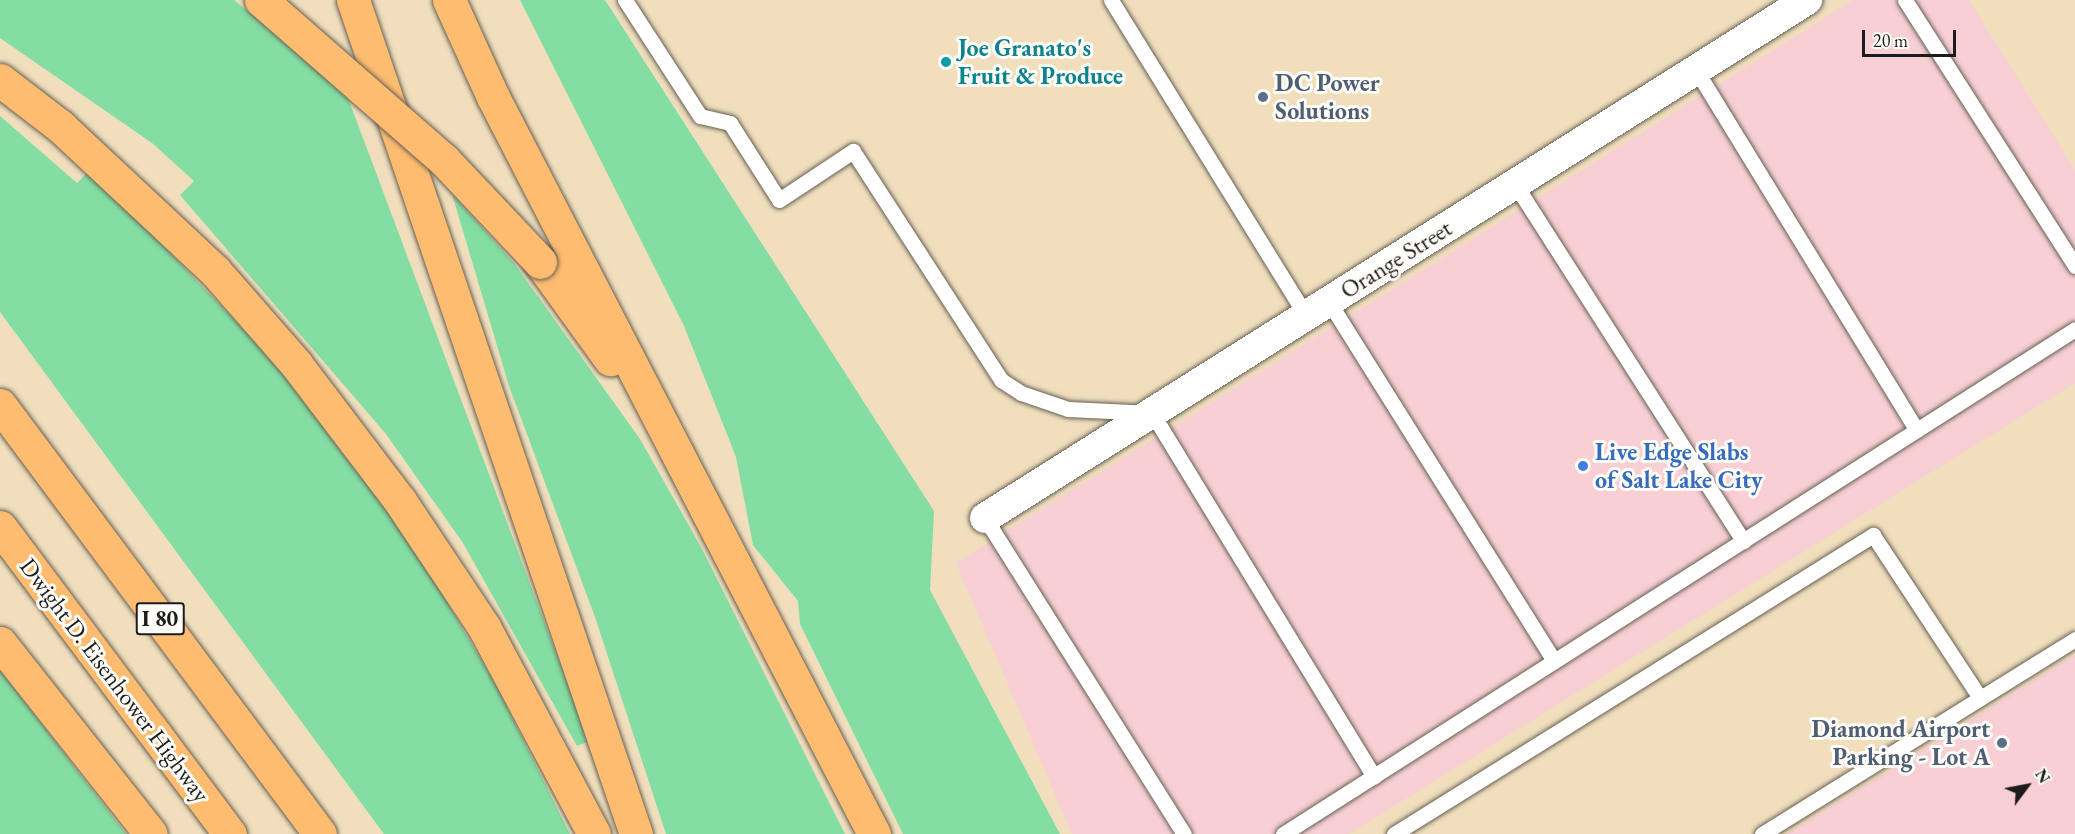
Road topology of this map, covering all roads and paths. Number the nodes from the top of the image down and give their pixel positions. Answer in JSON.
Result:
{"nodes":[{"id":1,"x":261,"y":0,"type":"edge"},
{"id":2,"x":353,"y":0,"type":"edge"},
{"id":3,"x":449,"y":0,"type":"edge"},
{"id":4,"x":625,"y":0,"type":"edge"},
{"id":5,"x":1111,"y":0,"type":"edge"},
{"id":6,"x":1807,"y":0,"type":"edge"},
{"id":7,"x":1905,"y":0,"type":"edge"},
{"id":8,"x":1696,"y":70,"type":"junction"},
{"id":9,"x":0,"y":80,"type":"edge"},
{"id":10,"x":1515,"y":184,"type":"junction"},
{"id":11,"x":2075,"y":266,"type":"edge"},
{"id":12,"x":1318,"y":309,"type":"junction"},
{"id":13,"x":2075,"y":329,"type":"edge"},
{"id":14,"x":0,"y":405,"type":"edge"},
{"id":15,"x":1152,"y":413,"type":"junction"},
{"id":16,"x":1917,"y":430,"type":"junction"},
{"id":17,"x":985,"y":518,"type":"joint"},
{"id":18,"x":0,"y":527,"type":"edge"},
{"id":19,"x":721,"y":539,"type":"junction"},
{"id":20,"x":1743,"y":541,"type":"junction"},
{"id":21,"x":2075,"y":639,"type":"edge"},
{"id":22,"x":0,"y":644,"type":"edge"},
{"id":23,"x":1554,"y":661,"type":"junction"},
{"id":24,"x":1980,"y":698,"type":"junction"},
{"id":25,"x":1374,"y":776,"type":"junction"},
{"id":26,"x":151,"y":834,"type":"edge"},
{"id":27,"x":230,"y":834,"type":"edge"},
{"id":28,"x":320,"y":834,"type":"edge"},
{"id":29,"x":594,"y":834,"type":"edge"},
{"id":30,"x":636,"y":834,"type":"edge"},
{"id":31,"x":874,"y":834,"type":"edge"},
{"id":32,"x":1184,"y":834,"type":"edge"},
{"id":33,"x":1283,"y":834,"type":"edge"},
{"id":34,"x":1394,"y":834,"type":"edge"},
{"id":35,"x":1762,"y":834,"type":"edge"}],
"edges":[{"from":1,"to":19,"type":"highway","bridge":true},
{"from":2,"to":30,"type":"highway"},
{"from":3,"to":19,"type":"highway"},
{"from":4,"to":15,"type":"lane"},
{"from":5,"to":12,"type":"lane"},
{"from":6,"to":8,"type":"street","name":"Orange Street"},
{"from":7,"to":11,"type":"lane"},
{"from":8,"to":10,"type":"street","name":"Orange Street"},
{"from":8,"to":16,"type":"lane"},
{"from":9,"to":29,"type":"highway"},
{"from":10,"to":12,"type":"street","name":"Orange Street"},
{"from":10,"to":20,"type":"lane"},
{"from":12,"to":15,"type":"street","name":"Orange Street"},
{"from":12,"to":23,"type":"lane"},
{"from":13,"to":16,"type":"lane"},
{"from":14,"to":28,"type":"highway","number":"I 80"},
{"from":15,"to":17,"type":"street","name":"Orange Street"},
{"from":15,"to":25,"type":"lane"},
{"from":16,"to":20,"type":"lane"},
{"from":17,"to":32,"type":"lane"},
{"from":18,"to":27,"type":"highway","name":"Dwight D. Eisenhower Highway"},
{"from":19,"to":31,"type":"highway"},
{"from":20,"to":23,"type":"lane"},
{"from":21,"to":24,"type":"lane"},
{"from":22,"to":26,"type":"highway"},
{"from":23,"to":25,"type":"lane"},
{"from":24,"to":34,"type":"lane"},
{"from":24,"to":35,"type":"lane"},
{"from":25,"to":33,"type":"lane"}]}
